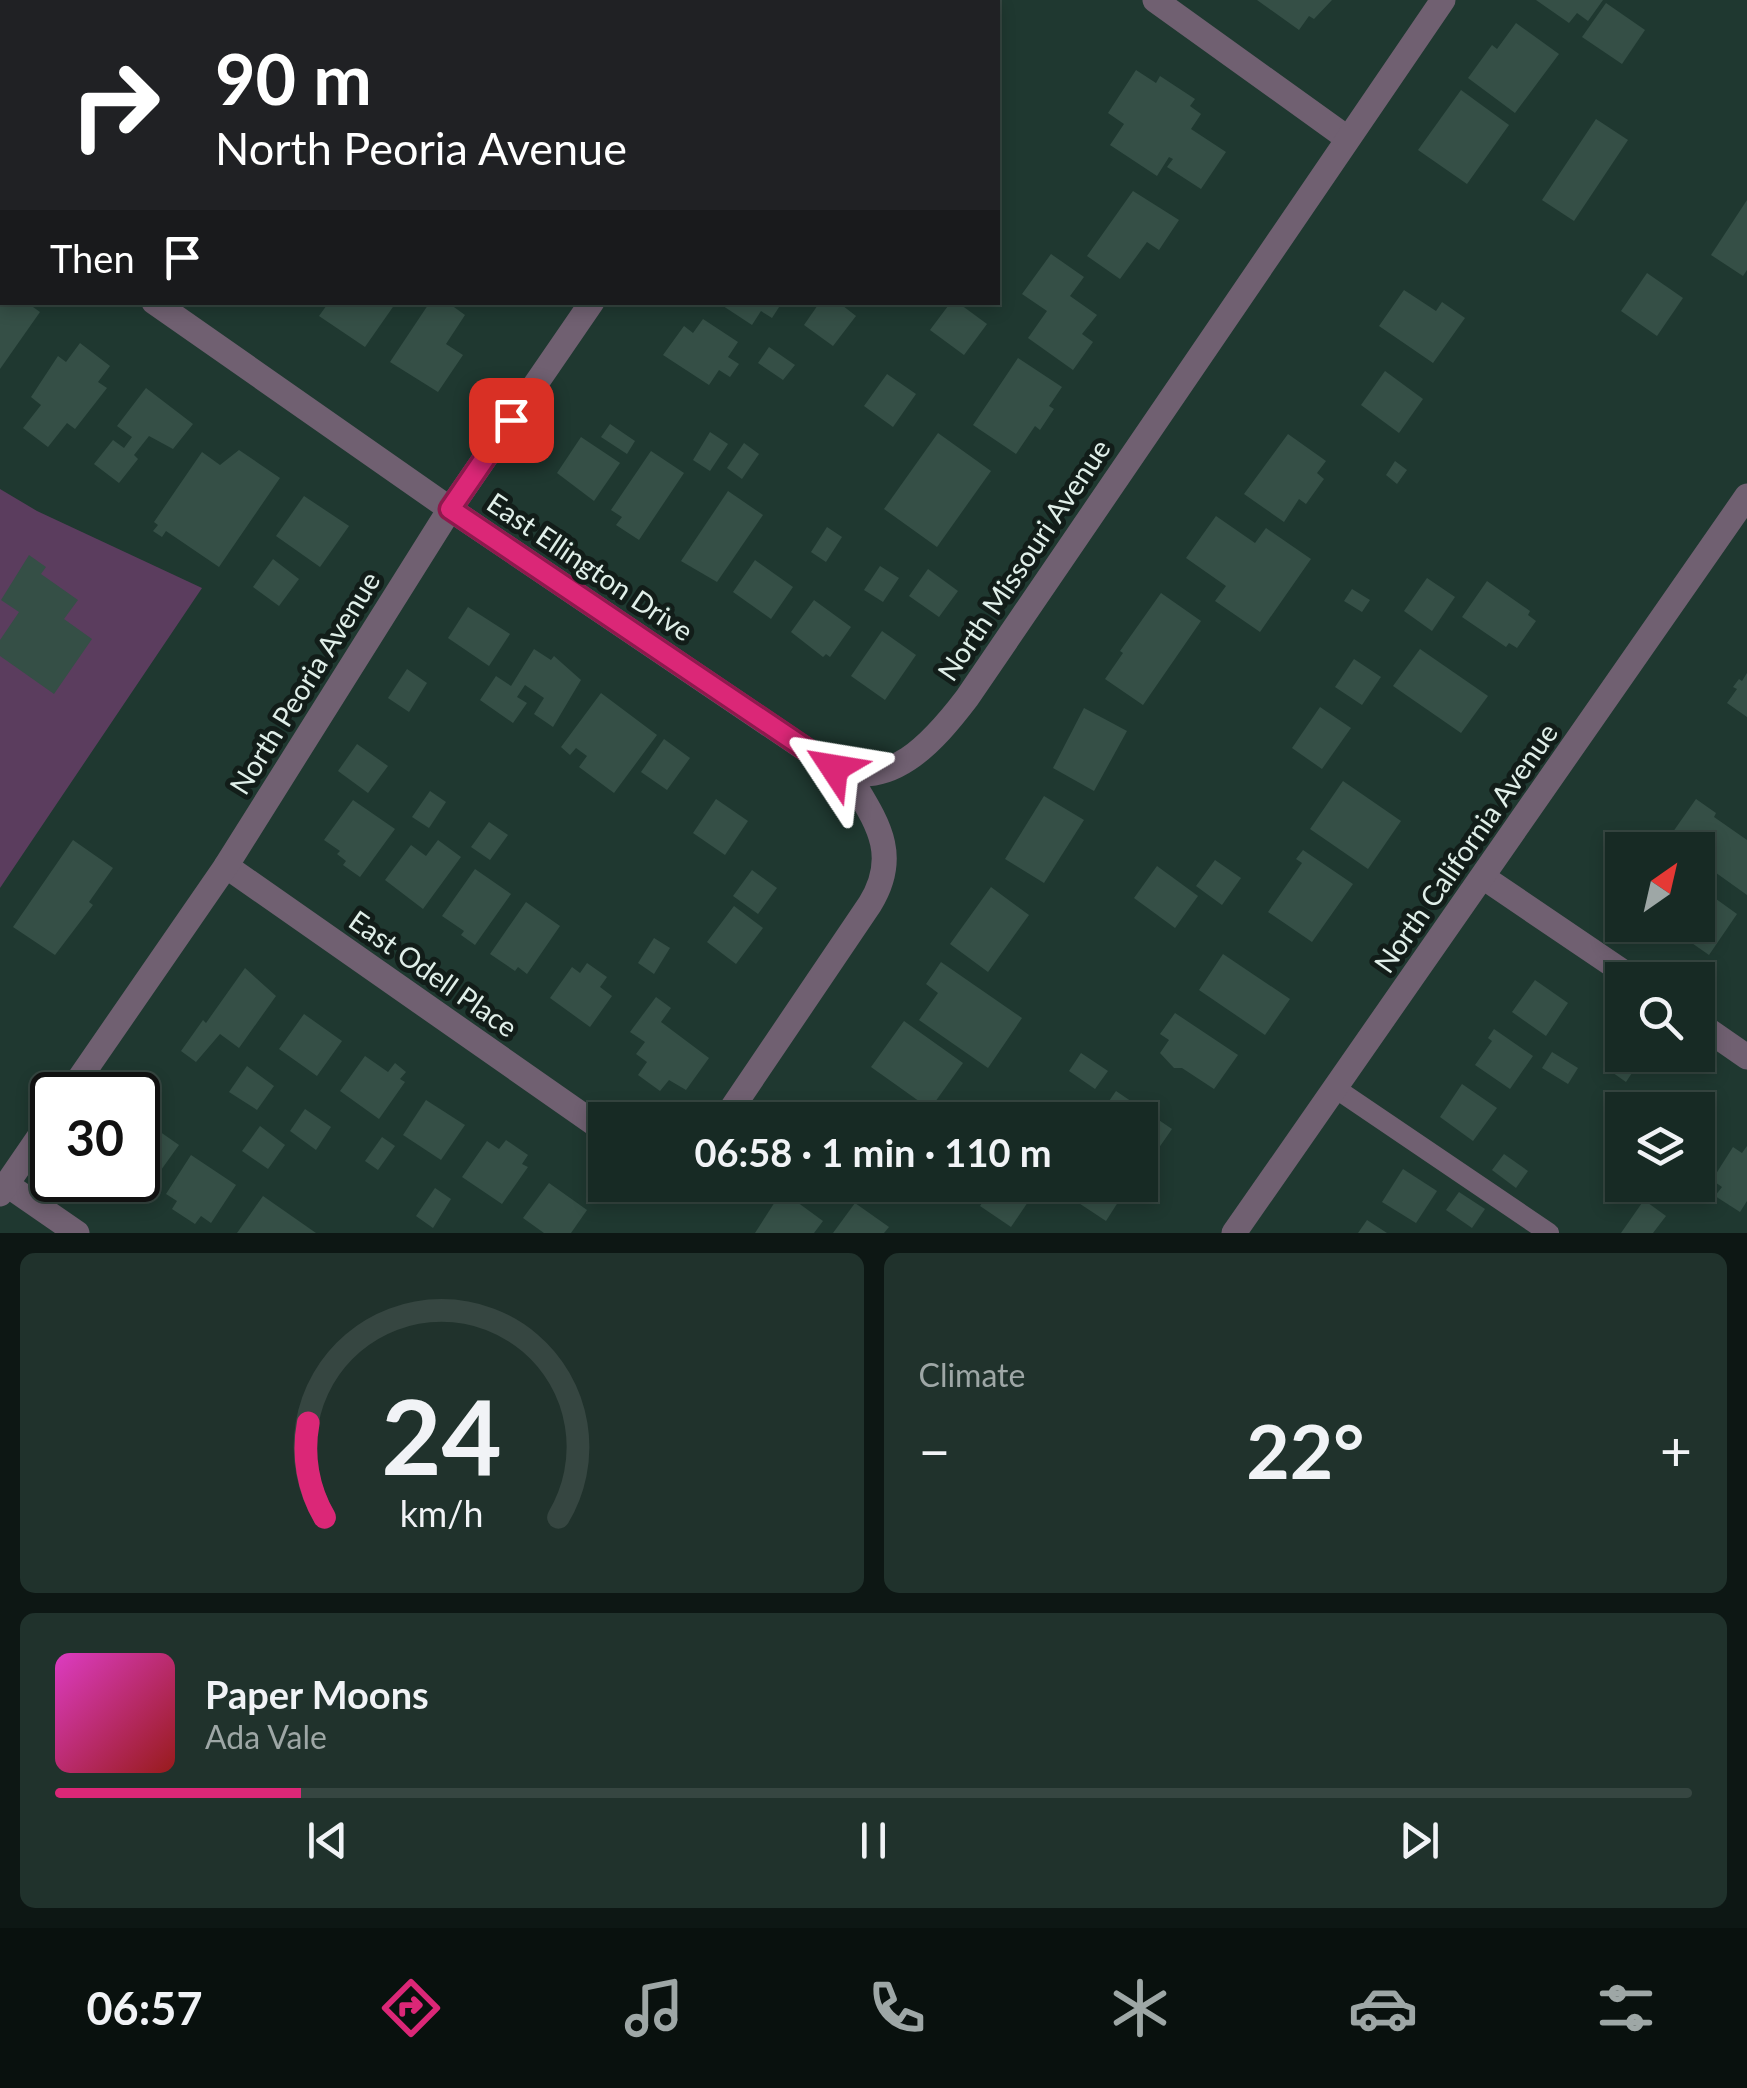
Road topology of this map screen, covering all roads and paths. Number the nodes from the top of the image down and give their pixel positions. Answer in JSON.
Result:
{"nodes":[{"id":1,"x":1155,"y":0,"type":"edge"},
{"id":2,"x":1443,"y":0,"type":"edge"},
{"id":3,"x":1347,"y":138,"type":"junction"},
{"id":4,"x":158,"y":305,"type":"edge"},
{"id":5,"x":590,"y":305,"type":"edge"},
{"id":6,"x":1747,"y":496,"type":"edge"},
{"id":7,"x":450,"y":509,"type":"junction"},
{"id":8,"x":848,"y":774,"type":"junction"},
{"id":9,"x":226,"y":866,"type":"junction"},
{"id":10,"x":1483,"y":877,"type":"junction"},
{"id":11,"x":1608,"y":962,"type":"edge"},
{"id":12,"x":1715,"y":1034,"type":"edge"},
{"id":13,"x":1747,"y":1056,"type":"edge"},
{"id":14,"x":84,"y":1072,"type":"edge"},
{"id":15,"x":1336,"y":1088,"type":"junction"},
{"id":16,"x":736,"y":1102,"type":"edge"},
{"id":17,"x":588,"y":1119,"type":"edge"},
{"id":18,"x":30,"y":1150,"type":"edge"},
{"id":19,"x":3,"y":1189,"type":"edge"},
{"id":20,"x":77,"y":1233,"type":"edge"},
{"id":21,"x":1234,"y":1233,"type":"edge"},
{"id":22,"x":1549,"y":1233,"type":"edge"}],
"edges":[{"from":1,"to":3,"type":"street"},
{"from":2,"to":3,"type":"street","name":"North Missouri Avenue"},
{"from":3,"to":8,"type":"street","name":"North Missouri Avenue"},
{"from":4,"to":7,"type":"street","name":"East Ellington Drive"},
{"from":5,"to":7,"type":"street","name":"North Peoria Avenue"},
{"from":6,"to":10,"type":"street","name":"North California Avenue"},
{"from":7,"to":8,"type":"street","name":"East Ellington Drive"},
{"from":7,"to":9,"type":"street","name":"North Peoria Avenue"},
{"from":8,"to":16,"type":"street"},
{"from":9,"to":14,"type":"street","name":"North Peoria Avenue"},
{"from":9,"to":17,"type":"street","name":"East Odell Place"},
{"from":10,"to":11,"type":"street"},
{"from":10,"to":15,"type":"street","name":"North California Avenue"},
{"from":12,"to":13,"type":"street"},
{"from":15,"to":21,"type":"street","name":"North California Avenue"},
{"from":15,"to":22,"type":"lane"},
{"from":18,"to":19,"type":"street"},
{"from":19,"to":20,"type":"street"}]}
